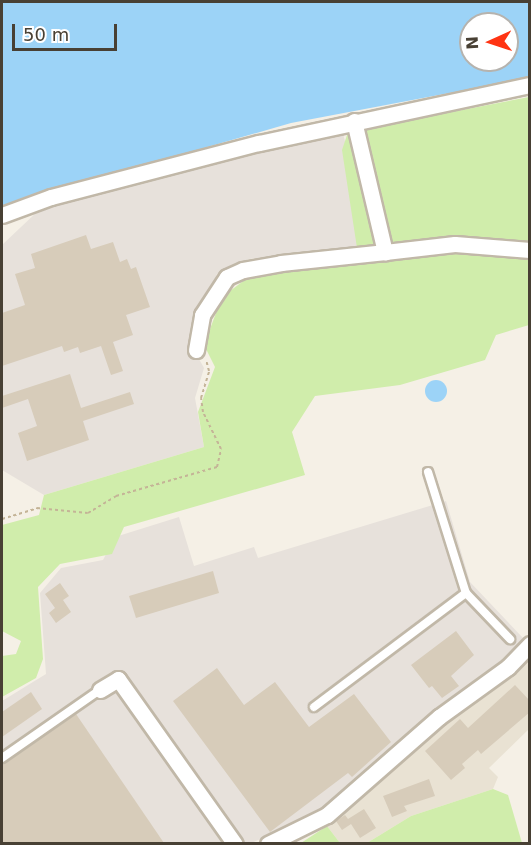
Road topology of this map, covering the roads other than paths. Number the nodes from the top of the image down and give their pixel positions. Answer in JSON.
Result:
{"nodes":[{"id":1,"x":530,"y":85,"type":"edge"},
{"id":2,"x":354,"y":121,"type":"junction"},
{"id":3,"x":2,"y":216,"type":"edge"},
{"id":4,"x":530,"y":250,"type":"edge"},
{"id":5,"x":385,"y":252,"type":"junction"},
{"id":6,"x":196,"y":350,"type":"road end"},
{"id":7,"x":428,"y":472,"type":"dead end"},
{"id":8,"x":466,"y":593,"type":"junction"},
{"id":9,"x":510,"y":639,"type":"dead end"},
{"id":10,"x":530,"y":644,"type":"edge"},
{"id":11,"x":100,"y":690,"type":"joint"},
{"id":12,"x":314,"y":707,"type":"dead end"},
{"id":13,"x":2,"y":758,"type":"edge"},
{"id":14,"x":235,"y":843,"type":"edge"},
{"id":15,"x":268,"y":843,"type":"edge"}],
"edges":[{"from":1,"to":2,"type":"street"},
{"from":2,"to":3,"type":"street"},
{"from":2,"to":5,"type":"street"},
{"from":4,"to":5,"type":"street"},
{"from":5,"to":6,"type":"street"},
{"from":7,"to":8,"type":"lane"},
{"from":8,"to":9,"type":"lane"},
{"from":8,"to":12,"type":"lane"},
{"from":10,"to":15,"type":"street"},
{"from":11,"to":13,"type":"lane"},
{"from":11,"to":14,"type":"street"}]}
